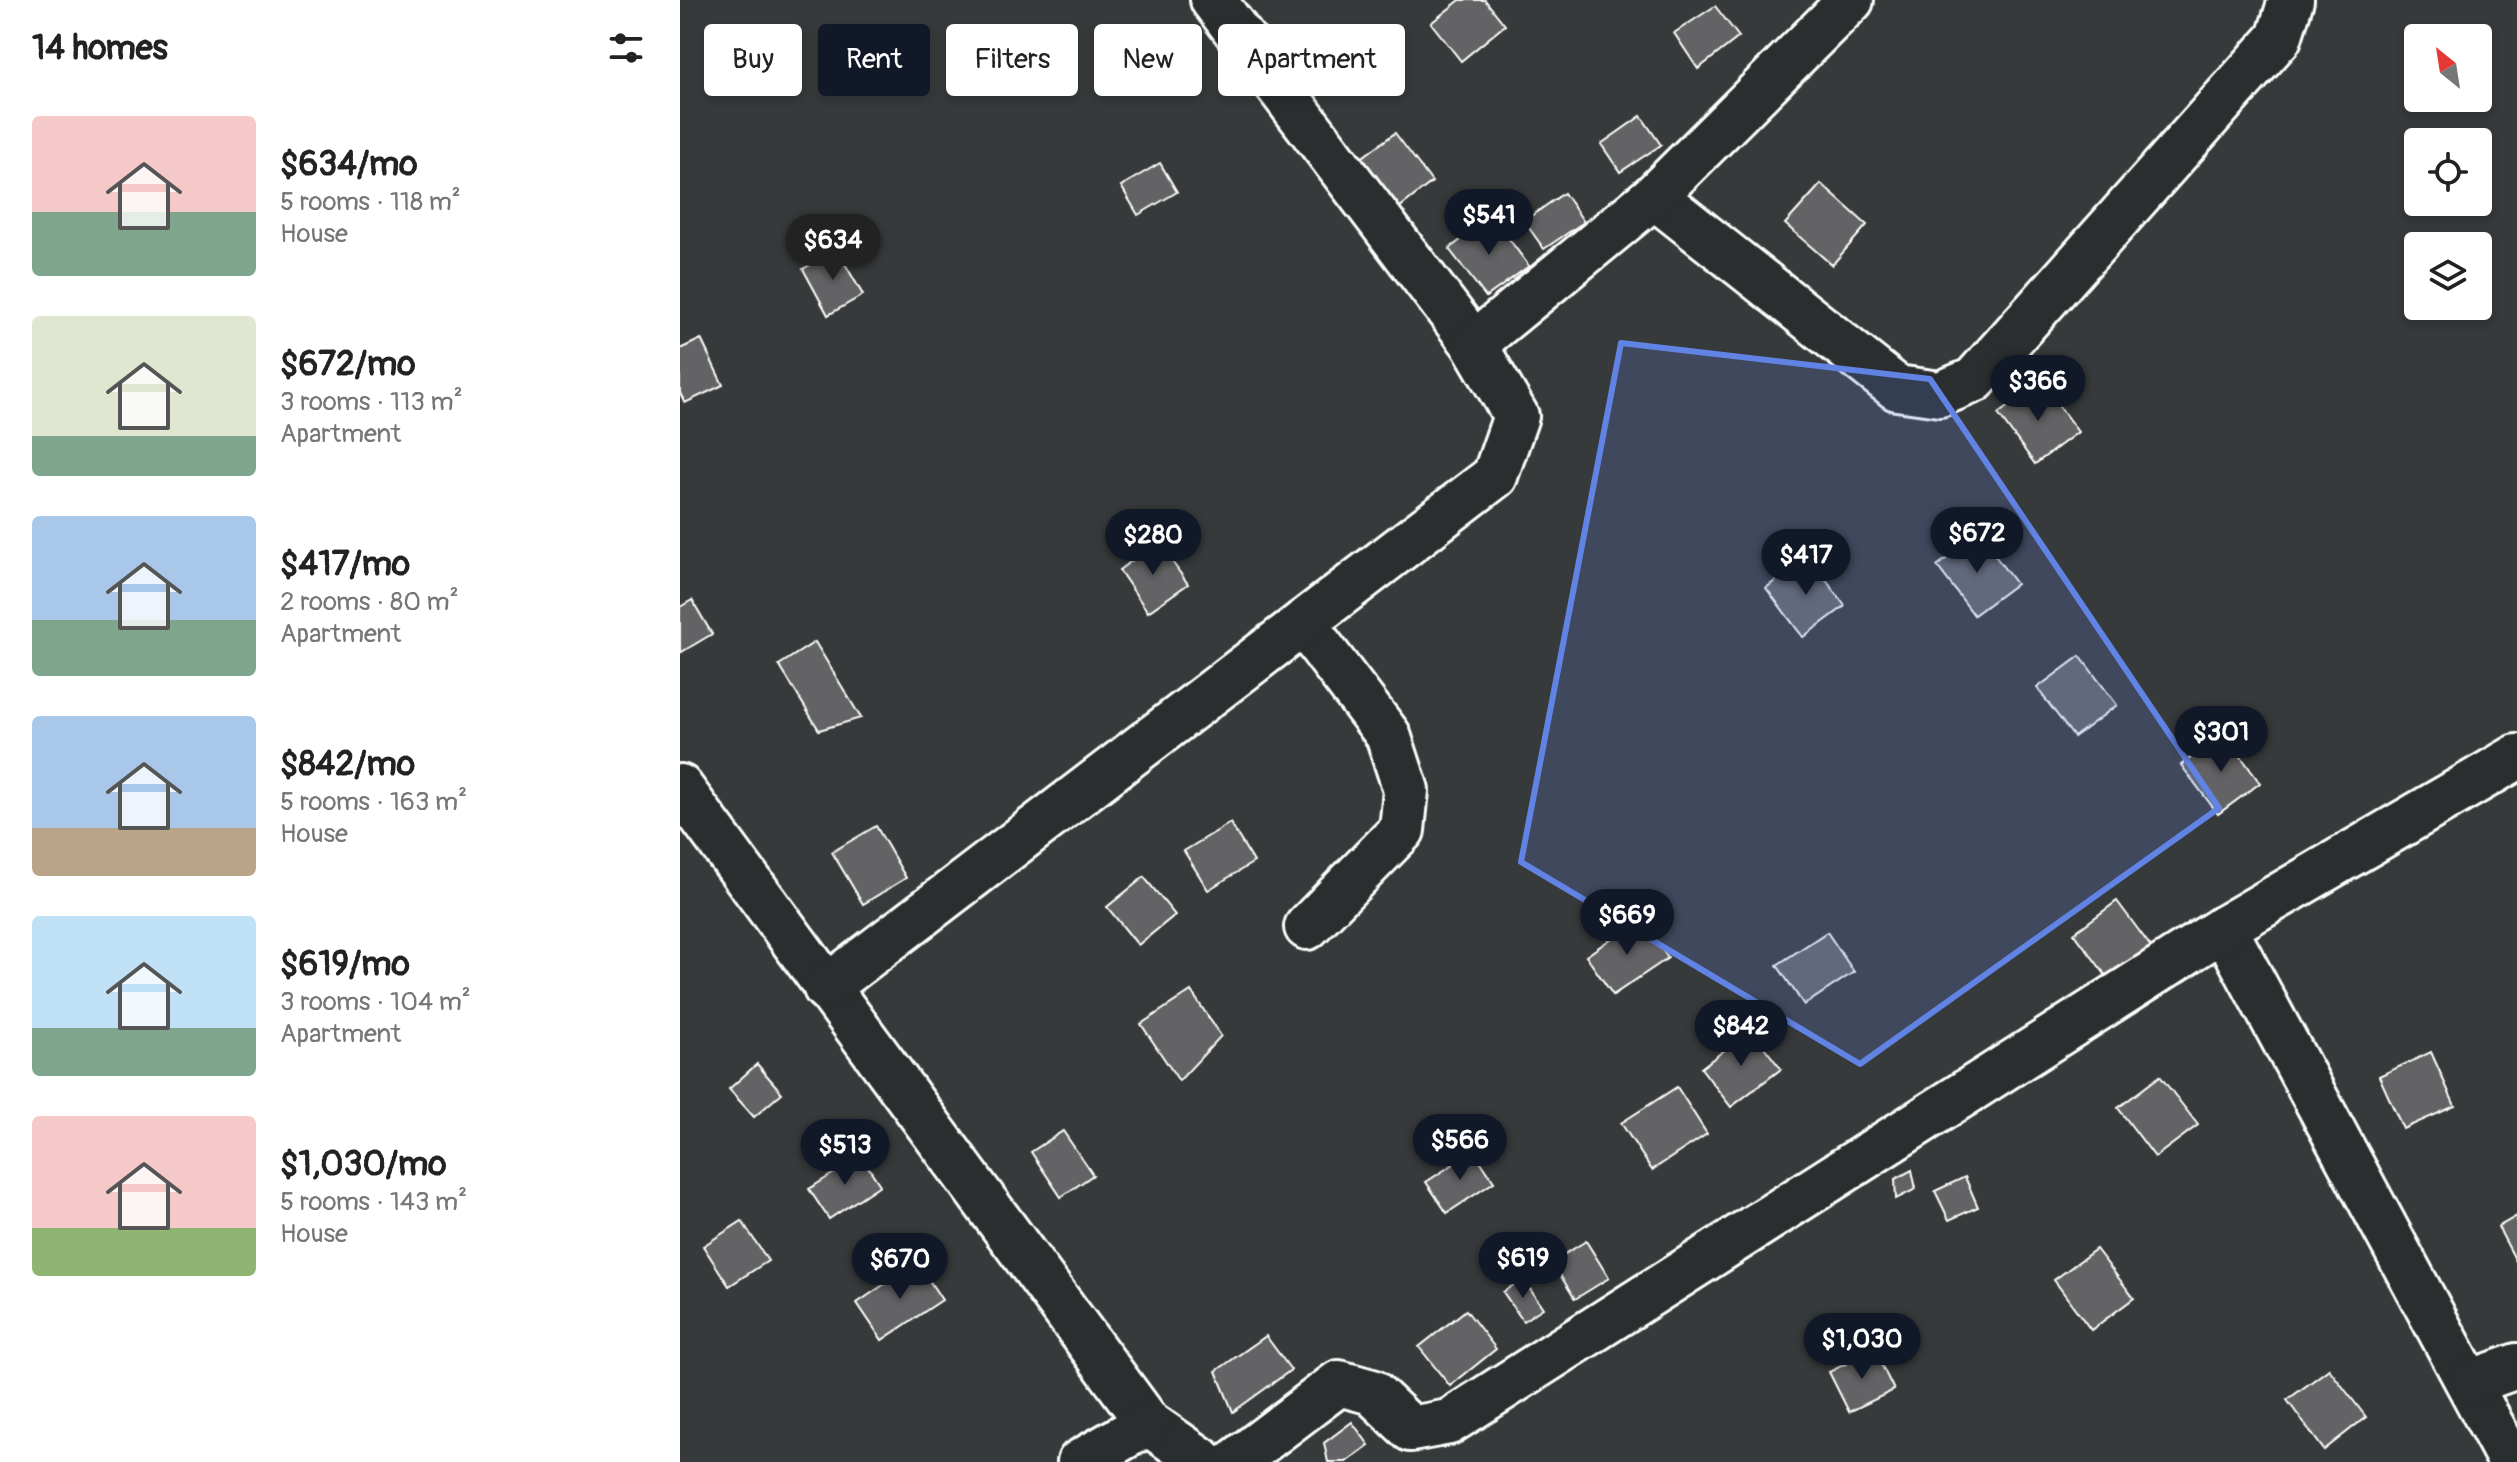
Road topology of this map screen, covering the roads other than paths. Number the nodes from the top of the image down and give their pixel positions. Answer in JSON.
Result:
{"nodes":[{"id":1,"x":1213,"y":0,"type":"edge"},
{"id":2,"x":1851,"y":0,"type":"edge"},
{"id":3,"x":2291,"y":0,"type":"edge"},
{"id":4,"x":1654,"y":196,"type":"junction"},
{"id":5,"x":1474,"y":344,"type":"junction"},
{"id":6,"x":1303,"y":623,"type":"junction"},
{"id":7,"x":2517,"y":757,"type":"edge"},
{"id":8,"x":680,"y":787,"type":"edge"},
{"id":9,"x":1307,"y":927,"type":"dead end"},
{"id":10,"x":2224,"y":928,"type":"junction"},
{"id":11,"x":826,"y":988,"type":"junction"},
{"id":12,"x":2517,"y":1366,"type":"edge"},
{"id":13,"x":2469,"y":1383,"type":"junction"},
{"id":14,"x":1148,"y":1423,"type":"junction"},
{"id":15,"x":1080,"y":1462,"type":"edge"},
{"id":16,"x":1204,"y":1462,"type":"edge"},
{"id":17,"x":1235,"y":1462,"type":"edge"},
{"id":18,"x":2511,"y":1462,"type":"edge"}],
"edges":[{"from":1,"to":5,"type":"street"},
{"from":2,"to":4,"type":"street"},
{"from":3,"to":4,"type":"street"},
{"from":4,"to":5,"type":"street"},
{"from":5,"to":6,"type":"street"},
{"from":6,"to":9,"type":"street"},
{"from":6,"to":11,"type":"street"},
{"from":7,"to":10,"type":"street"},
{"from":8,"to":11,"type":"street"},
{"from":10,"to":13,"type":"street"},
{"from":10,"to":17,"type":"street"},
{"from":11,"to":14,"type":"street"},
{"from":12,"to":13,"type":"street"},
{"from":13,"to":18,"type":"street"},
{"from":14,"to":15,"type":"street"},
{"from":14,"to":16,"type":"street"}]}
